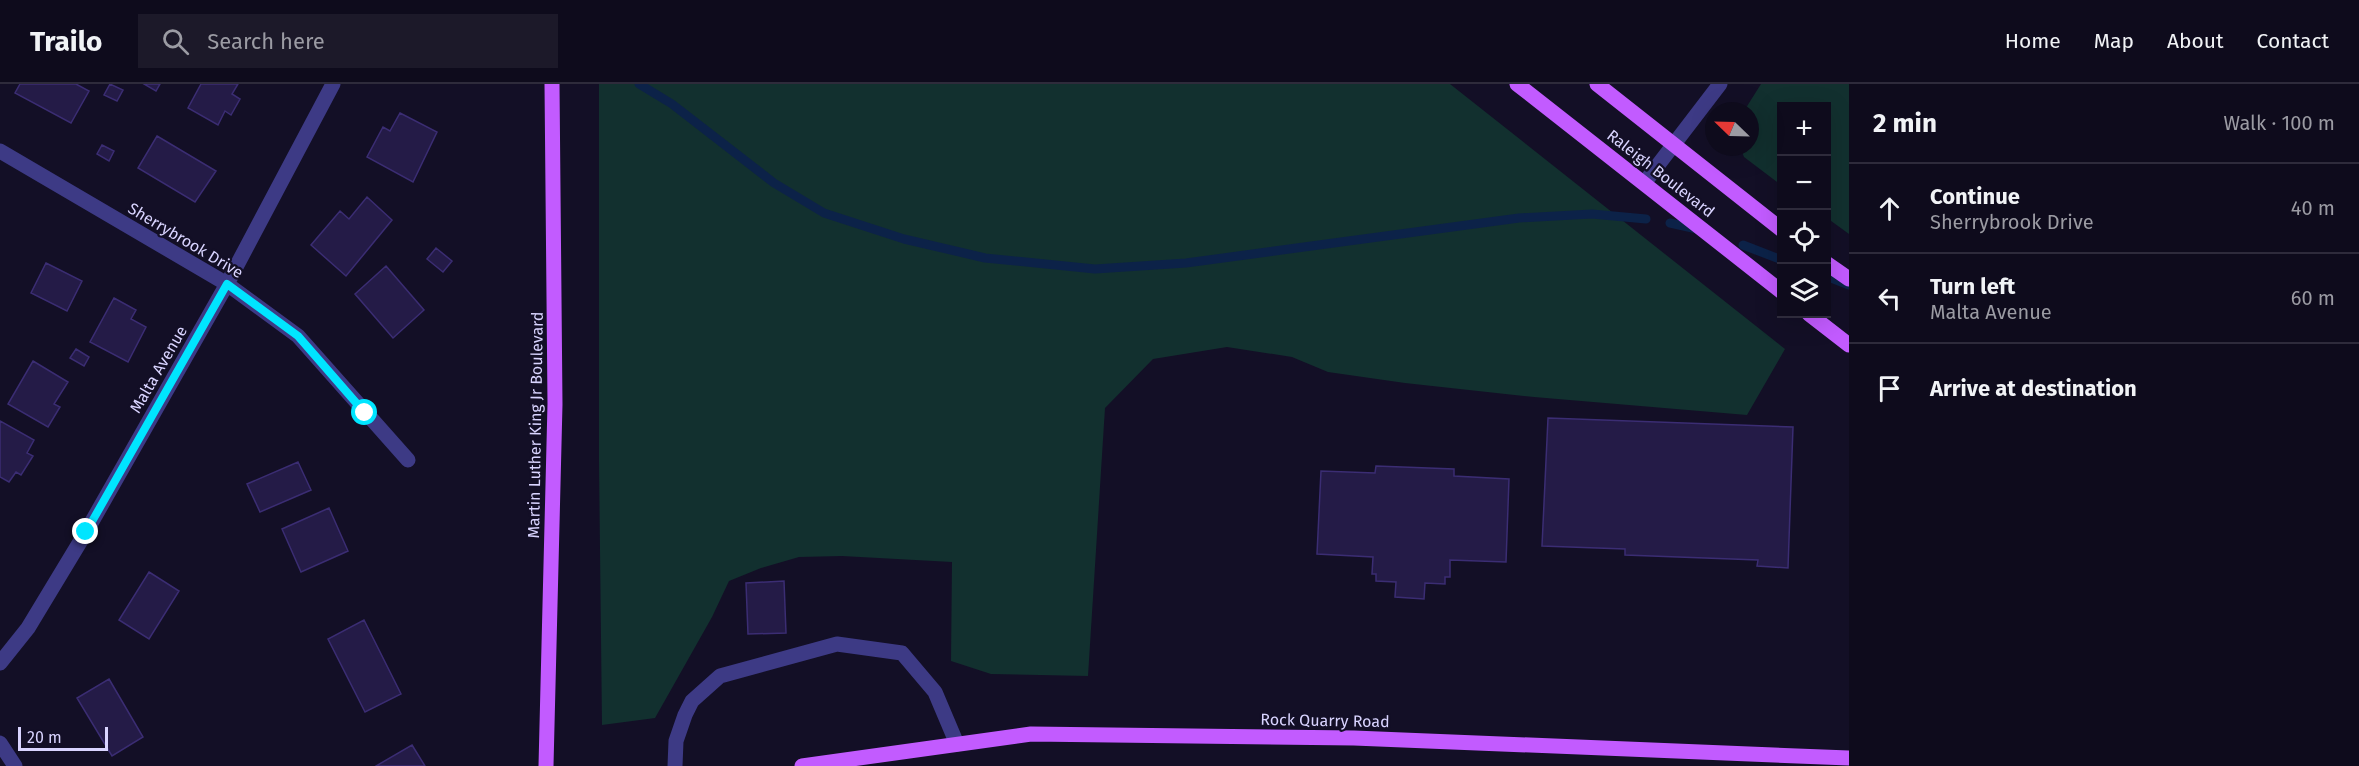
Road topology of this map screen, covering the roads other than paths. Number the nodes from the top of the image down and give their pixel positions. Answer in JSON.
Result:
{"nodes":[{"id":1,"x":333,"y":84,"type":"edge"},
{"id":2,"x":552,"y":84,"type":"edge"},
{"id":3,"x":1517,"y":84,"type":"edge"},
{"id":4,"x":1597,"y":84,"type":"edge"},
{"id":5,"x":1720,"y":84,"type":"edge"},
{"id":6,"x":1674,"y":145,"type":"junction"},
{"id":7,"x":0,"y":152,"type":"edge"},
{"id":8,"x":1645,"y":182,"type":"junction"},
{"id":9,"x":1777,"y":226,"type":"edge"},
{"id":10,"x":1828,"y":264,"type":"edge"},
{"id":11,"x":1849,"y":279,"type":"edge"},
{"id":12,"x":227,"y":284,"type":"junction"},
{"id":13,"x":1777,"y":288,"type":"edge"},
{"id":14,"x":1814,"y":318,"type":"edge"},
{"id":15,"x":1849,"y":345,"type":"edge"},
{"id":16,"x":408,"y":460,"type":"dead end"},
{"id":17,"x":0,"y":663,"type":"edge"},
{"id":18,"x":0,"y":742,"type":"edge"},
{"id":19,"x":957,"y":744,"type":"junction"},
{"id":20,"x":1849,"y":758,"type":"edge"},
{"id":21,"x":15,"y":766,"type":"edge"},
{"id":22,"x":546,"y":766,"type":"edge"},
{"id":23,"x":675,"y":766,"type":"edge"},
{"id":24,"x":801,"y":766,"type":"edge"}],
"edges":[{"from":1,"to":12,"type":"street","name":"Malta Avenue"},
{"from":2,"to":22,"type":"main road","name":"Martin Luther King Jr Boulevard"},
{"from":3,"to":8,"type":"main road","name":"Raleigh Boulevard"},
{"from":4,"to":6,"type":"main road","name":"Raleigh Boulevard"},
{"from":5,"to":6,"type":"street"},
{"from":6,"to":8,"type":"street"},
{"from":6,"to":9,"type":"main road","name":"Raleigh Boulevard"},
{"from":7,"to":12,"type":"street","name":"Sherrybrook Drive"},
{"from":8,"to":13,"type":"main road","name":"Raleigh Boulevard"},
{"from":10,"to":11,"type":"main road"},
{"from":12,"to":16,"type":"street","name":"Sherrybrook Drive"},
{"from":12,"to":17,"type":"street","name":"Malta Avenue"},
{"from":14,"to":15,"type":"main road"},
{"from":18,"to":21,"type":"street"},
{"from":19,"to":20,"type":"main road","name":"Rock Quarry Road"},
{"from":19,"to":23,"type":"street"},
{"from":19,"to":24,"type":"main road","name":"Rock Quarry Road"}]}
